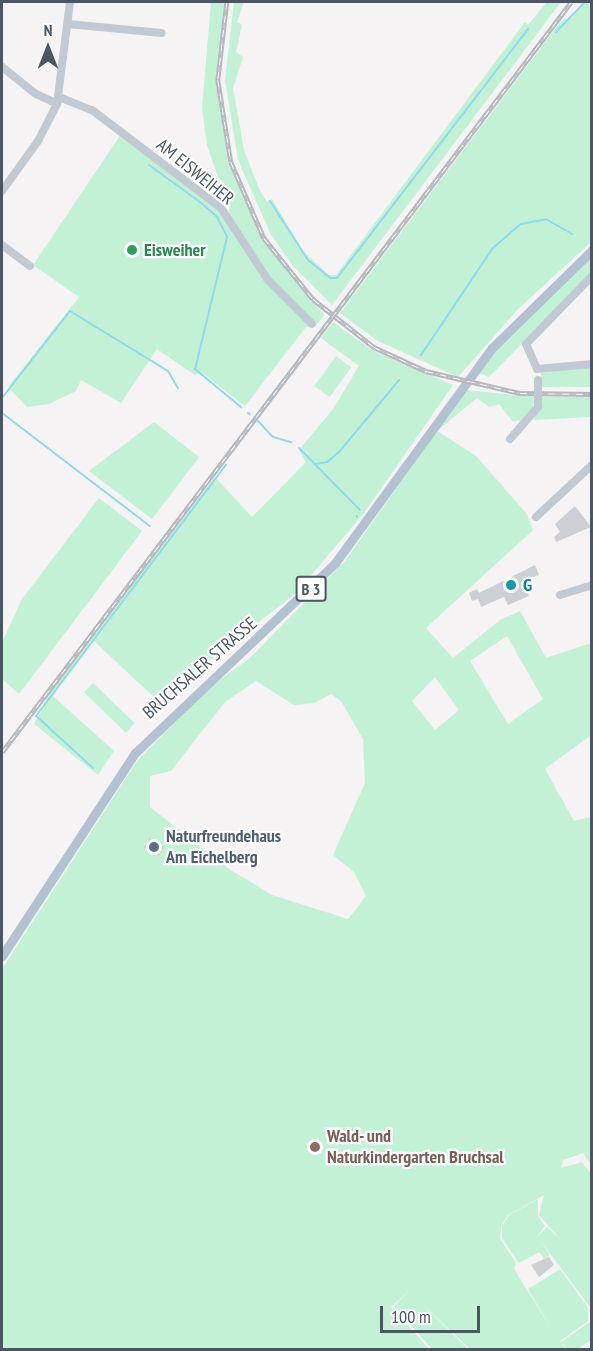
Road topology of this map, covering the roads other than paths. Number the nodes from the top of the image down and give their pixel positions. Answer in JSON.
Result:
{"nodes":[{"id":1,"x":70,"y":2,"type":"edge"},
{"id":2,"x":68,"y":24,"type":"junction"},
{"id":3,"x":162,"y":33,"type":"dead end"},
{"id":4,"x":2,"y":68,"type":"edge"},
{"id":5,"x":58,"y":100,"type":"junction"},
{"id":6,"x":2,"y":191,"type":"edge"},
{"id":7,"x":2,"y":244,"type":"edge"},
{"id":8,"x":591,"y":250,"type":"edge"},
{"id":9,"x":30,"y":266,"type":"dead end"},
{"id":10,"x":591,"y":276,"type":"edge"},
{"id":11,"x":312,"y":324,"type":"dead end"},
{"id":12,"x":591,"y":364,"type":"edge"},
{"id":13,"x":537,"y":369,"type":"junction"},
{"id":14,"x":510,"y":439,"type":"dead end"},
{"id":15,"x":591,"y":465,"type":"edge"},
{"id":16,"x":536,"y":517,"type":"dead end"},
{"id":17,"x":591,"y":585,"type":"edge"},
{"id":18,"x":560,"y":595,"type":"dead end"},
{"id":19,"x":2,"y":956,"type":"edge"}],
"edges":[{"from":1,"to":2,"type":"street"},
{"from":2,"to":3,"type":"street"},
{"from":2,"to":5,"type":"street"},
{"from":4,"to":5,"type":"street","name":"AM EISWEIHER"},
{"from":5,"to":6,"type":"street"},
{"from":5,"to":11,"type":"street","name":"AM EISWEIHER"},
{"from":7,"to":9,"type":"street"},
{"from":8,"to":19,"type":"main road","name":"BRUCHSALER STRASSE","number":"B 3"},
{"from":10,"to":13,"type":"street"},
{"from":12,"to":13,"type":"street"},
{"from":13,"to":14,"type":"street","bridge":true},
{"from":15,"to":16,"type":"street"},
{"from":17,"to":18,"type":"street"}]}
